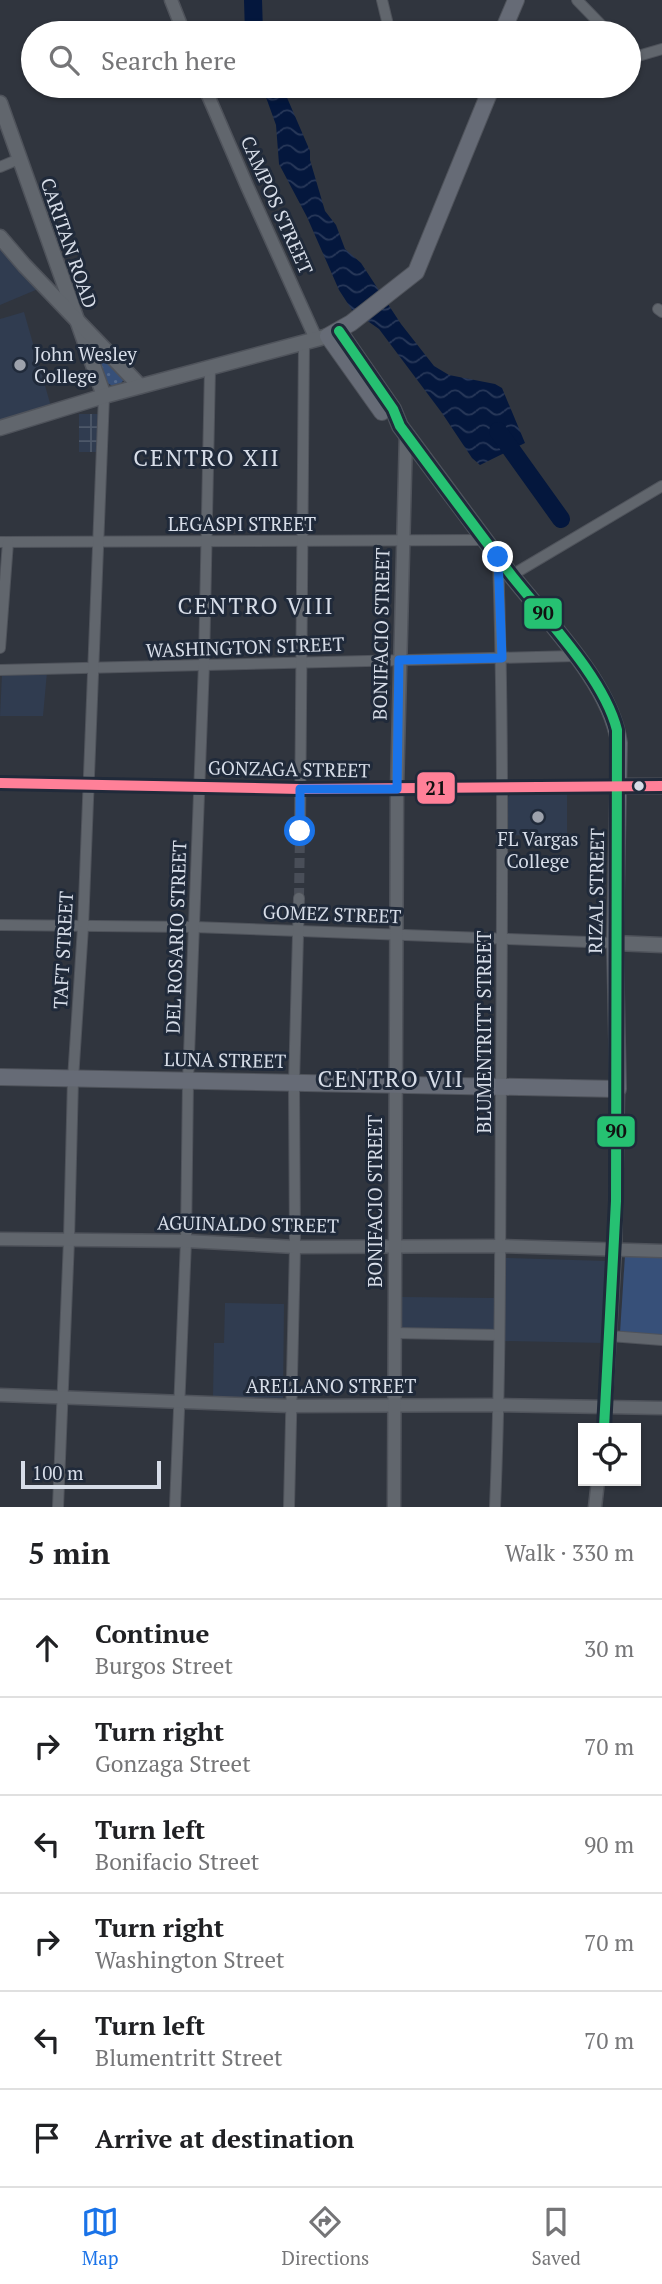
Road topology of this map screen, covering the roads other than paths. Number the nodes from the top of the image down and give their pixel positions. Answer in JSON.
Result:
{"nodes":[{"id":1,"x":171,"y":0,"type":"edge"},
{"id":2,"x":382,"y":0,"type":"edge"},
{"id":3,"x":516,"y":0,"type":"edge"},
{"id":4,"x":526,"y":0,"type":"edge"},
{"id":5,"x":577,"y":0,"type":"edge"},
{"id":6,"x":179,"y":21,"type":"edge"},
{"id":7,"x":387,"y":21,"type":"edge"},
{"id":8,"x":507,"y":21,"type":"edge"},
{"id":9,"x":518,"y":21,"type":"edge"},
{"id":10,"x":597,"y":21,"type":"edge"},
{"id":11,"x":662,"y":49,"type":"edge"},
{"id":12,"x":641,"y":55,"type":"edge"},
{"id":13,"x":209,"y":98,"type":"edge"},
{"id":14,"x":475,"y":98,"type":"edge"},
{"id":15,"x":487,"y":98,"type":"edge"},
{"id":16,"x":0,"y":103,"type":"edge"},
{"id":17,"x":19,"y":159,"type":"junction"},
{"id":18,"x":0,"y":167,"type":"edge"},
{"id":19,"x":0,"y":237,"type":"edge"},
{"id":20,"x":400,"y":285,"type":"junction"},
{"id":21,"x":74,"y":317,"type":"junction"},
{"id":22,"x":328,"y":334,"type":"junction"},
{"id":23,"x":210,"y":368,"type":"junction"},
{"id":24,"x":140,"y":386,"type":"junction"},
{"id":25,"x":104,"y":396,"type":"junction"},
{"id":26,"x":0,"y":428,"type":"edge"},
{"id":27,"x":403,"y":430,"type":"junction"},
{"id":28,"x":659,"y":488,"type":"edge"},
{"id":29,"x":662,"y":500,"type":"edge"},
{"id":30,"x":484,"y":540,"type":"junction"},
{"id":31,"x":97,"y":541,"type":"junction"},
{"id":32,"x":301,"y":541,"type":"junction"},
{"id":33,"x":402,"y":541,"type":"junction"},
{"id":34,"x":4,"y":542,"type":"edge"},
{"id":35,"x":207,"y":542,"type":"junction"},
{"id":36,"x":498,"y":557,"type":"junction"},
{"id":37,"x":512,"y":575,"type":"junction"},
{"id":38,"x":0,"y":648,"type":"edge"},
{"id":39,"x":576,"y":656,"type":"junction"},
{"id":40,"x":502,"y":658,"type":"junction"},
{"id":41,"x":399,"y":660,"type":"junction"},
{"id":42,"x":301,"y":663,"type":"junction"},
{"id":43,"x":204,"y":664,"type":"junction"},
{"id":44,"x":92,"y":669,"type":"junction"},
{"id":45,"x":0,"y":670,"type":"edge"},
{"id":46,"x":0,"y":783,"type":"edge"},
{"id":47,"x":88,"y":785,"type":"junction"},
{"id":48,"x":618,"y":786,"type":"junction"},
{"id":49,"x":662,"y":786,"type":"edge"},
{"id":50,"x":199,"y":787,"type":"junction"},
{"id":51,"x":502,"y":788,"type":"junction"},
{"id":52,"x":300,"y":789,"type":"junction"},
{"id":53,"x":397,"y":789,"type":"junction"},
{"id":54,"x":300,"y":831,"type":"tunnel mouth"},
{"id":55,"x":299,"y":898,"type":"tunnel mouth"},
{"id":56,"x":0,"y":925,"type":"edge"},
{"id":57,"x":83,"y":927,"type":"junction"},
{"id":58,"x":194,"y":928,"type":"junction"},
{"id":59,"x":298,"y":932,"type":"junction"},
{"id":60,"x":396,"y":935,"type":"junction"},
{"id":61,"x":502,"y":939,"type":"junction"},
{"id":62,"x":615,"y":943,"type":"junction"},
{"id":63,"x":662,"y":945,"type":"edge"},
{"id":64,"x":0,"y":1077,"type":"edge"},
{"id":65,"x":72,"y":1079,"type":"junction"},
{"id":66,"x":188,"y":1081,"type":"junction"},
{"id":67,"x":294,"y":1083,"type":"junction"},
{"id":68,"x":394,"y":1084,"type":"junction"},
{"id":69,"x":501,"y":1086,"type":"junction"},
{"id":70,"x":618,"y":1089,"type":"junction"},
{"id":71,"x":0,"y":1239,"type":"edge"},
{"id":72,"x":69,"y":1240,"type":"junction"},
{"id":73,"x":186,"y":1241,"type":"junction"},
{"id":74,"x":395,"y":1246,"type":"junction"},
{"id":75,"x":501,"y":1246,"type":"junction"},
{"id":76,"x":295,"y":1247,"type":"junction"},
{"id":77,"x":615,"y":1250,"type":"junction"},
{"id":78,"x":662,"y":1251,"type":"edge"},
{"id":79,"x":394,"y":1333,"type":"junction"},
{"id":80,"x":499,"y":1335,"type":"junction"},
{"id":81,"x":610,"y":1336,"type":"junction"},
{"id":82,"x":662,"y":1340,"type":"edge"},
{"id":83,"x":0,"y":1395,"type":"edge"},
{"id":84,"x":62,"y":1396,"type":"junction"},
{"id":85,"x":179,"y":1403,"type":"junction"},
{"id":86,"x":499,"y":1405,"type":"junction"},
{"id":87,"x":290,"y":1406,"type":"junction"},
{"id":88,"x":395,"y":1406,"type":"junction"},
{"id":89,"x":606,"y":1407,"type":"junction"},
{"id":90,"x":662,"y":1408,"type":"edge"},
{"id":91,"x":604,"y":1423,"type":"edge"},
{"id":92,"x":597,"y":1486,"type":"edge"},
{"id":93,"x":58,"y":1507,"type":"edge"},
{"id":94,"x":175,"y":1507,"type":"edge"},
{"id":95,"x":289,"y":1507,"type":"edge"},
{"id":96,"x":394,"y":1507,"type":"edge"},
{"id":97,"x":495,"y":1507,"type":"edge"},
{"id":98,"x":595,"y":1507,"type":"edge"}],
"edges":[{"from":1,"to":6,"type":"street"},
{"from":2,"to":7,"type":"street"},
{"from":3,"to":8,"type":"main road"},
{"from":4,"to":9,"type":"main road"},
{"from":5,"to":10,"type":"street"},
{"from":11,"to":12,"type":"street"},
{"from":13,"to":22,"type":"street","name":"CAMPOS STREET"},
{"from":14,"to":20,"type":"main road"},
{"from":15,"to":20,"type":"main road"},
{"from":16,"to":17,"type":"main road","name":"CARITAN ROAD"},
{"from":17,"to":18,"type":"street"},
{"from":17,"to":21,"type":"main road","name":"CARITAN ROAD"},
{"from":19,"to":21,"type":"main road"},
{"from":20,"to":22,"type":"main road"},
{"from":21,"to":24,"type":"main road"},
{"from":21,"to":25,"type":"main road","name":"CARITAN ROAD"},
{"from":22,"to":23,"type":"main road"},
{"from":22,"to":27,"type":"main road","name":"RIZAL STREET"},
{"from":22,"to":32,"type":"street"},
{"from":23,"to":24,"type":"main road"},
{"from":23,"to":35,"type":"street","name":"DEL ROSARIO STREET"},
{"from":24,"to":25,"type":"main road"},
{"from":25,"to":26,"type":"main road"},
{"from":25,"to":31,"type":"street","name":"TAFT STREET"},
{"from":27,"to":30,"type":"main road","name":"RIZAL STREET"},
{"from":27,"to":33,"type":"street","name":"BONIFACIO STREET"},
{"from":28,"to":29,"type":"street"},
{"from":28,"to":37,"type":"street"},
{"from":30,"to":33,"type":"street","name":"LEGASPI STREET"},
{"from":30,"to":36,"type":"main road","name":"RIZAL STREET"},
{"from":31,"to":34,"type":"street","name":"LEGASPI STREET"},
{"from":31,"to":35,"type":"street","name":"LEGASPI STREET"},
{"from":31,"to":44,"type":"street","name":"TAFT STREET"},
{"from":32,"to":33,"type":"street","name":"LEGASPI STREET"},
{"from":32,"to":35,"type":"street","name":"LEGASPI STREET"},
{"from":32,"to":42,"type":"street"},
{"from":33,"to":41,"type":"street","name":"BONIFACIO STREET"},
{"from":34,"to":38,"type":"street"},
{"from":35,"to":43,"type":"street","name":"DEL ROSARIO STREET"},
{"from":36,"to":37,"type":"main road","name":"RIZAL STREET"},
{"from":36,"to":40,"type":"street","name":"BLUMENTRITT STREET"},
{"from":37,"to":39,"type":"main road","name":"RIZAL STREET"},
{"from":39,"to":40,"type":"street","name":"WASHINGTON STREET"},
{"from":39,"to":48,"type":"main road","name":"RIZAL STREET"},
{"from":40,"to":41,"type":"street","name":"WASHINGTON STREET"},
{"from":40,"to":51,"type":"street","name":"BLUMENTRITT STREET"},
{"from":41,"to":42,"type":"street","name":"WASHINGTON STREET"},
{"from":41,"to":53,"type":"street","name":"BONIFACIO STREET"},
{"from":42,"to":43,"type":"street","name":"WASHINGTON STREET"},
{"from":42,"to":52,"type":"street"},
{"from":43,"to":44,"type":"street","name":"WASHINGTON STREET"},
{"from":43,"to":50,"type":"street","name":"DEL ROSARIO STREET"},
{"from":44,"to":45,"type":"street","name":"WASHINGTON STREET"},
{"from":44,"to":47,"type":"street","name":"TAFT STREET"},
{"from":46,"to":47,"type":"street","name":"GONZAGA STREET"},
{"from":47,"to":50,"type":"street","name":"GONZAGA STREET"},
{"from":47,"to":57,"type":"street","name":"TAFT STREET"},
{"from":48,"to":49,"type":"main road","name":"GONZAGA STREET"},
{"from":48,"to":51,"type":"street","name":"GONZAGA STREET"},
{"from":48,"to":62,"type":"main road","name":"RIZAL STREET"},
{"from":50,"to":52,"type":"street","name":"GONZAGA STREET"},
{"from":50,"to":58,"type":"street","name":"DEL ROSARIO STREET"},
{"from":51,"to":53,"type":"street","name":"GONZAGA STREET"},
{"from":51,"to":61,"type":"street","name":"BLUMENTRITT STREET"},
{"from":52,"to":53,"type":"street","name":"GONZAGA STREET"},
{"from":52,"to":54,"type":"street"},
{"from":53,"to":60,"type":"street","name":"BONIFACIO STREET"},
{"from":55,"to":59,"type":"street"},
{"from":56,"to":57,"type":"street","name":"GOMEZ STREET"},
{"from":57,"to":58,"type":"street","name":"GOMEZ STREET"},
{"from":57,"to":65,"type":"street","name":"TAFT STREET"},
{"from":58,"to":59,"type":"street","name":"GOMEZ STREET"},
{"from":58,"to":66,"type":"street","name":"DEL ROSARIO STREET"},
{"from":59,"to":60,"type":"street","name":"GOMEZ STREET"},
{"from":59,"to":67,"type":"street"},
{"from":60,"to":61,"type":"street","name":"GOMEZ STREET"},
{"from":60,"to":68,"type":"street","name":"BONIFACIO STREET"},
{"from":61,"to":62,"type":"street","name":"GOMEZ STREET"},
{"from":61,"to":69,"type":"street","name":"BLUMENTRITT STREET"},
{"from":62,"to":63,"type":"main road","name":"GOMEZ STREET"},
{"from":62,"to":70,"type":"main road","name":"RIZAL STREET"},
{"from":64,"to":65,"type":"main road","name":"LUNA STREET"},
{"from":65,"to":66,"type":"main road","name":"LUNA STREET"},
{"from":65,"to":72,"type":"street","name":"TAFT STREET"},
{"from":66,"to":67,"type":"main road","name":"LUNA STREET"},
{"from":66,"to":73,"type":"street","name":"DEL ROSARIO STREET"},
{"from":67,"to":68,"type":"main road","name":"LUNA STREET"},
{"from":67,"to":76,"type":"street"},
{"from":68,"to":69,"type":"main road","name":"LUNA STREET"},
{"from":68,"to":74,"type":"street","name":"BONIFACIO STREET"},
{"from":69,"to":70,"type":"main road","name":"LUNA STREET"},
{"from":69,"to":75,"type":"street","name":"BLUMENTRITT STREET"},
{"from":70,"to":77,"type":"street","name":"RIZAL STREET"},
{"from":71,"to":72,"type":"street","name":"AGUINALDO STREET"},
{"from":72,"to":73,"type":"street","name":"AGUINALDO STREET"},
{"from":72,"to":84,"type":"street","name":"TAFT STREET"},
{"from":73,"to":76,"type":"street","name":"AGUINALDO STREET"},
{"from":73,"to":85,"type":"street","name":"DEL ROSARIO STREET"},
{"from":74,"to":75,"type":"street","name":"AGUINALDO STREET"},
{"from":74,"to":76,"type":"street","name":"AGUINALDO STREET"},
{"from":74,"to":79,"type":"street","name":"BONIFACIO STREET"},
{"from":75,"to":77,"type":"street","name":"AGUINALDO STREET"},
{"from":75,"to":80,"type":"street","name":"BLUMENTRITT STREET"},
{"from":76,"to":87,"type":"street"},
{"from":77,"to":78,"type":"street","name":"AGUINALDO STREET"},
{"from":77,"to":81,"type":"street","name":"RIZAL STREET"},
{"from":79,"to":80,"type":"street"},
{"from":79,"to":88,"type":"street","name":"BONIFACIO STREET"},
{"from":80,"to":86,"type":"street","name":"BLUMENTRITT STREET"},
{"from":81,"to":82,"type":"street"},
{"from":81,"to":89,"type":"street","name":"RIZAL STREET"},
{"from":83,"to":84,"type":"street","name":"ARELLANO STREET"},
{"from":84,"to":85,"type":"street","name":"ARELLANO STREET"},
{"from":84,"to":93,"type":"street","name":"TAFT STREET"},
{"from":85,"to":87,"type":"street","name":"ARELLANO STREET"},
{"from":85,"to":94,"type":"street","name":"DEL ROSARIO STREET"},
{"from":86,"to":88,"type":"street","name":"ARELLANO STREET"},
{"from":86,"to":89,"type":"street","name":"ARELLANO STREET"},
{"from":86,"to":97,"type":"street","name":"BLUMENTRITT STREET"},
{"from":87,"to":88,"type":"street","name":"ARELLANO STREET"},
{"from":87,"to":95,"type":"street"},
{"from":88,"to":96,"type":"street","name":"BONIFACIO STREET"},
{"from":89,"to":90,"type":"street","name":"ARELLANO STREET"},
{"from":89,"to":91,"type":"street","name":"RIZAL STREET"},
{"from":92,"to":98,"type":"street"}]}
